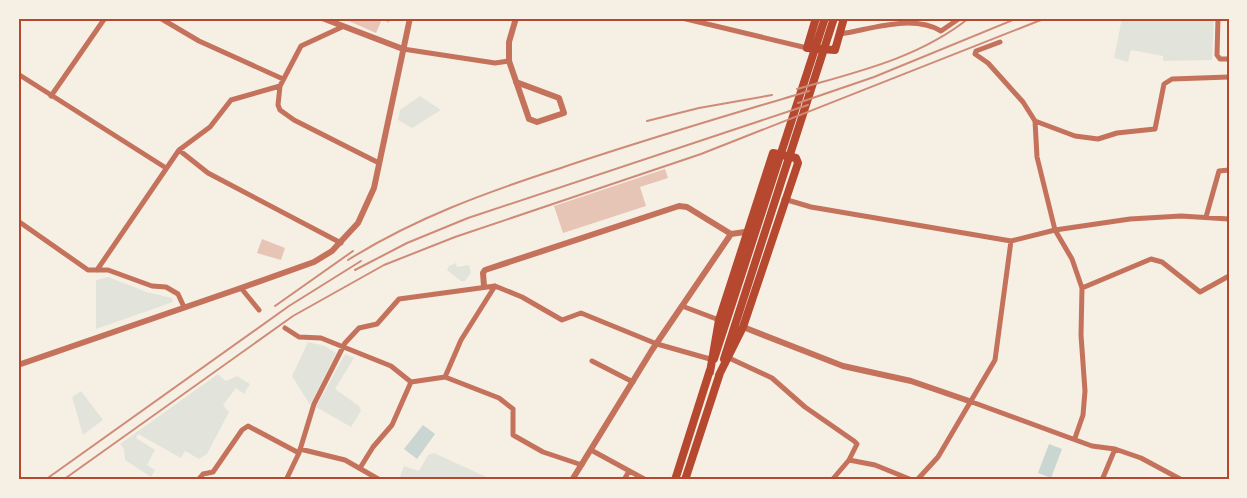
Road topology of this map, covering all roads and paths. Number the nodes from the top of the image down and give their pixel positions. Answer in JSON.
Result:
{"nodes":[{"id":1,"x":105,"y":18,"type":"edge"},
{"id":2,"x":160,"y":18,"type":"edge"},
{"id":3,"x":322,"y":18,"type":"edge"},
{"id":4,"x":410,"y":18,"type":"edge"},
{"id":5,"x":516,"y":18,"type":"edge"},
{"id":6,"x":682,"y":18,"type":"edge"},
{"id":7,"x":816,"y":18,"type":"edge"},
{"id":8,"x":825,"y":18,"type":"edge"},
{"id":9,"x":834,"y":18,"type":"edge"},
{"id":10,"x":844,"y":18,"type":"edge"},
{"id":11,"x":934,"y":18,"type":"edge"},
{"id":12,"x":960,"y":18,"type":"edge"},
{"id":13,"x":1218,"y":18,"type":"edge"},
{"id":14,"x":932,"y":26,"type":"junction"},
{"id":15,"x":342,"y":27,"type":"junction"},
{"id":16,"x":840,"y":34,"type":"junction"},
{"id":17,"x":1000,"y":42,"type":"dead end"},
{"id":18,"x":807,"y":48,"type":"junction"},
{"id":19,"x":403,"y":50,"type":"junction"},
{"id":20,"x":1229,"y":59,"type":"edge"},
{"id":21,"x":509,"y":61,"type":"junction"},
{"id":22,"x":18,"y":74,"type":"edge"},
{"id":23,"x":1229,"y":78,"type":"edge"},
{"id":24,"x":281,"y":82,"type":"junction"},
{"id":25,"x":516,"y":82,"type":"junction"},
{"id":26,"x":51,"y":96,"type":"junction"},
{"id":27,"x":1035,"y":121,"type":"junction"},
{"id":28,"x":179,"y":150,"type":"junction"},
{"id":29,"x":379,"y":163,"type":"junction"},
{"id":30,"x":166,"y":168,"type":"junction"},
{"id":31,"x":1229,"y":170,"type":"edge"},
{"id":32,"x":760,"y":192,"type":"junction"},
{"id":33,"x":786,"y":200,"type":"junction"},
{"id":34,"x":1206,"y":217,"type":"junction"},
{"id":35,"x":1229,"y":219,"type":"edge"},
{"id":36,"x":18,"y":221,"type":"edge"},
{"id":37,"x":1055,"y":230,"type":"junction"},
{"id":38,"x":745,"y":232,"type":"junction"},
{"id":39,"x":731,"y":234,"type":"junction"},
{"id":40,"x":1011,"y":241,"type":"junction"},
{"id":41,"x":341,"y":243,"type":"junction"},
{"id":42,"x":98,"y":270,"type":"junction"},
{"id":43,"x":1229,"y":276,"type":"edge"},
{"id":44,"x":484,"y":286,"type":"junction"},
{"id":45,"x":495,"y":286,"type":"junction"},
{"id":46,"x":241,"y":288,"type":"junction"},
{"id":47,"x":1082,"y":288,"type":"junction"},
{"id":48,"x":682,"y":306,"type":"junction"},
{"id":49,"x":184,"y":307,"type":"junction"},
{"id":50,"x":259,"y":310,"type":"dead end"},
{"id":51,"x":719,"y":321,"type":"junction"},
{"id":52,"x":743,"y":327,"type":"junction"},
{"id":53,"x":285,"y":328,"type":"dead end"},
{"id":54,"x":657,"y":344,"type":"junction"},
{"id":55,"x":343,"y":348,"type":"junction"},
{"id":56,"x":729,"y":358,"type":"junction"},
{"id":57,"x":710,"y":359,"type":"junction"},
{"id":58,"x":592,"y":361,"type":"dead end"},
{"id":59,"x":18,"y":365,"type":"edge"},
{"id":60,"x":710,"y":372,"type":"junction"},
{"id":61,"x":719,"y":375,"type":"junction"},
{"id":62,"x":445,"y":378,"type":"junction"},
{"id":63,"x":411,"y":382,"type":"junction"},
{"id":64,"x":633,"y":382,"type":"junction"},
{"id":65,"x":972,"y":402,"type":"junction"},
{"id":66,"x":1075,"y":438,"type":"junction"},
{"id":67,"x":1115,"y":449,"type":"junction"},
{"id":68,"x":591,"y":450,"type":"junction"},
{"id":69,"x":299,"y":451,"type":"junction"},
{"id":70,"x":849,"y":460,"type":"junction"},
{"id":71,"x":582,"y":465,"type":"junction"},
{"id":72,"x":360,"y":468,"type":"junction"},
{"id":73,"x":629,"y":471,"type":"junction"},
{"id":74,"x":198,"y":480,"type":"edge"},
{"id":75,"x":286,"y":480,"type":"edge"},
{"id":76,"x":380,"y":480,"type":"edge"},
{"id":77,"x":572,"y":480,"type":"edge"},
{"id":78,"x":624,"y":480,"type":"edge"},
{"id":79,"x":646,"y":480,"type":"edge"},
{"id":80,"x":675,"y":480,"type":"edge"},
{"id":81,"x":685,"y":480,"type":"edge"},
{"id":82,"x":832,"y":480,"type":"edge"},
{"id":83,"x":912,"y":480,"type":"edge"},
{"id":84,"x":917,"y":480,"type":"edge"},
{"id":85,"x":1102,"y":480,"type":"edge"},
{"id":86,"x":1182,"y":480,"type":"edge"}],
"edges":[{"from":1,"to":26,"type":"street"},
{"from":2,"to":24,"type":"street"},
{"from":3,"to":15,"type":"street"},
{"from":4,"to":19,"type":"street"},
{"from":5,"to":21,"type":"street"},
{"from":6,"to":18,"type":"street"},
{"from":7,"to":18,"type":"main road"},
{"from":8,"to":60,"type":"main road"},
{"from":9,"to":61,"type":"main road"},
{"from":10,"to":16,"type":"main road"},
{"from":11,"to":14,"type":"street"},
{"from":12,"to":14,"type":"street"},
{"from":13,"to":20,"type":"street"},
{"from":14,"to":16,"type":"street"},
{"from":15,"to":19,"type":"street"},
{"from":15,"to":24,"type":"street"},
{"from":16,"to":18,"type":"main road"},
{"from":17,"to":27,"type":"street"},
{"from":19,"to":21,"type":"street"},
{"from":19,"to":29,"type":"street"},
{"from":21,"to":25,"type":"street"},
{"from":22,"to":26,"type":"street"},
{"from":23,"to":27,"type":"street"},
{"from":24,"to":28,"type":"street"},
{"from":24,"to":29,"type":"street"},
{"from":25,"to":25,"type":"street"},
{"from":26,"to":30,"type":"street"},
{"from":27,"to":37,"type":"street"},
{"from":28,"to":30,"type":"street"},
{"from":28,"to":41,"type":"street"},
{"from":29,"to":41,"type":"street"},
{"from":30,"to":42,"type":"street"},
{"from":31,"to":34,"type":"street"},
{"from":32,"to":33,"type":"street"},
{"from":32,"to":33,"type":"main road"},
{"from":32,"to":38,"type":"main road"},
{"from":33,"to":40,"type":"street"},
{"from":33,"to":52,"type":"main road"},
{"from":34,"to":35,"type":"street"},
{"from":34,"to":37,"type":"street"},
{"from":36,"to":42,"type":"street"},
{"from":37,"to":40,"type":"street"},
{"from":37,"to":47,"type":"street"},
{"from":38,"to":39,"type":"street"},
{"from":38,"to":51,"type":"main road"},
{"from":39,"to":44,"type":"street"},
{"from":39,"to":48,"type":"street"},
{"from":40,"to":65,"type":"street"},
{"from":41,"to":46,"type":"street"},
{"from":42,"to":49,"type":"street"},
{"from":43,"to":47,"type":"street"},
{"from":44,"to":45,"type":"street"},
{"from":44,"to":55,"type":"street"},
{"from":45,"to":54,"type":"street"},
{"from":45,"to":62,"type":"street"},
{"from":46,"to":49,"type":"street"},
{"from":46,"to":50,"type":"street"},
{"from":47,"to":66,"type":"street"},
{"from":48,"to":51,"type":"street"},
{"from":48,"to":54,"type":"street"},
{"from":49,"to":59,"type":"street"},
{"from":51,"to":57,"type":"main road"},
{"from":52,"to":56,"type":"main road"},
{"from":52,"to":65,"type":"street"},
{"from":53,"to":55,"type":"street"},
{"from":54,"to":57,"type":"street"},
{"from":54,"to":64,"type":"street"},
{"from":55,"to":63,"type":"street"},
{"from":55,"to":69,"type":"street"},
{"from":56,"to":61,"type":"main road"},
{"from":56,"to":70,"type":"street"},
{"from":57,"to":60,"type":"main road"},
{"from":58,"to":64,"type":"street"},
{"from":60,"to":80,"type":"main road"},
{"from":61,"to":81,"type":"main road"},
{"from":62,"to":63,"type":"street"},
{"from":62,"to":71,"type":"street"},
{"from":63,"to":72,"type":"street"},
{"from":64,"to":68,"type":"street"},
{"from":65,"to":66,"type":"street"},
{"from":65,"to":84,"type":"street"},
{"from":66,"to":67,"type":"street"},
{"from":67,"to":85,"type":"street"},
{"from":67,"to":86,"type":"street"},
{"from":68,"to":71,"type":"street"},
{"from":68,"to":73,"type":"street"},
{"from":69,"to":72,"type":"street"},
{"from":69,"to":74,"type":"street"},
{"from":69,"to":75,"type":"street"},
{"from":70,"to":82,"type":"street"},
{"from":70,"to":83,"type":"street"},
{"from":71,"to":77,"type":"street"},
{"from":72,"to":76,"type":"street"},
{"from":73,"to":78,"type":"street"},
{"from":73,"to":79,"type":"street"}]}
